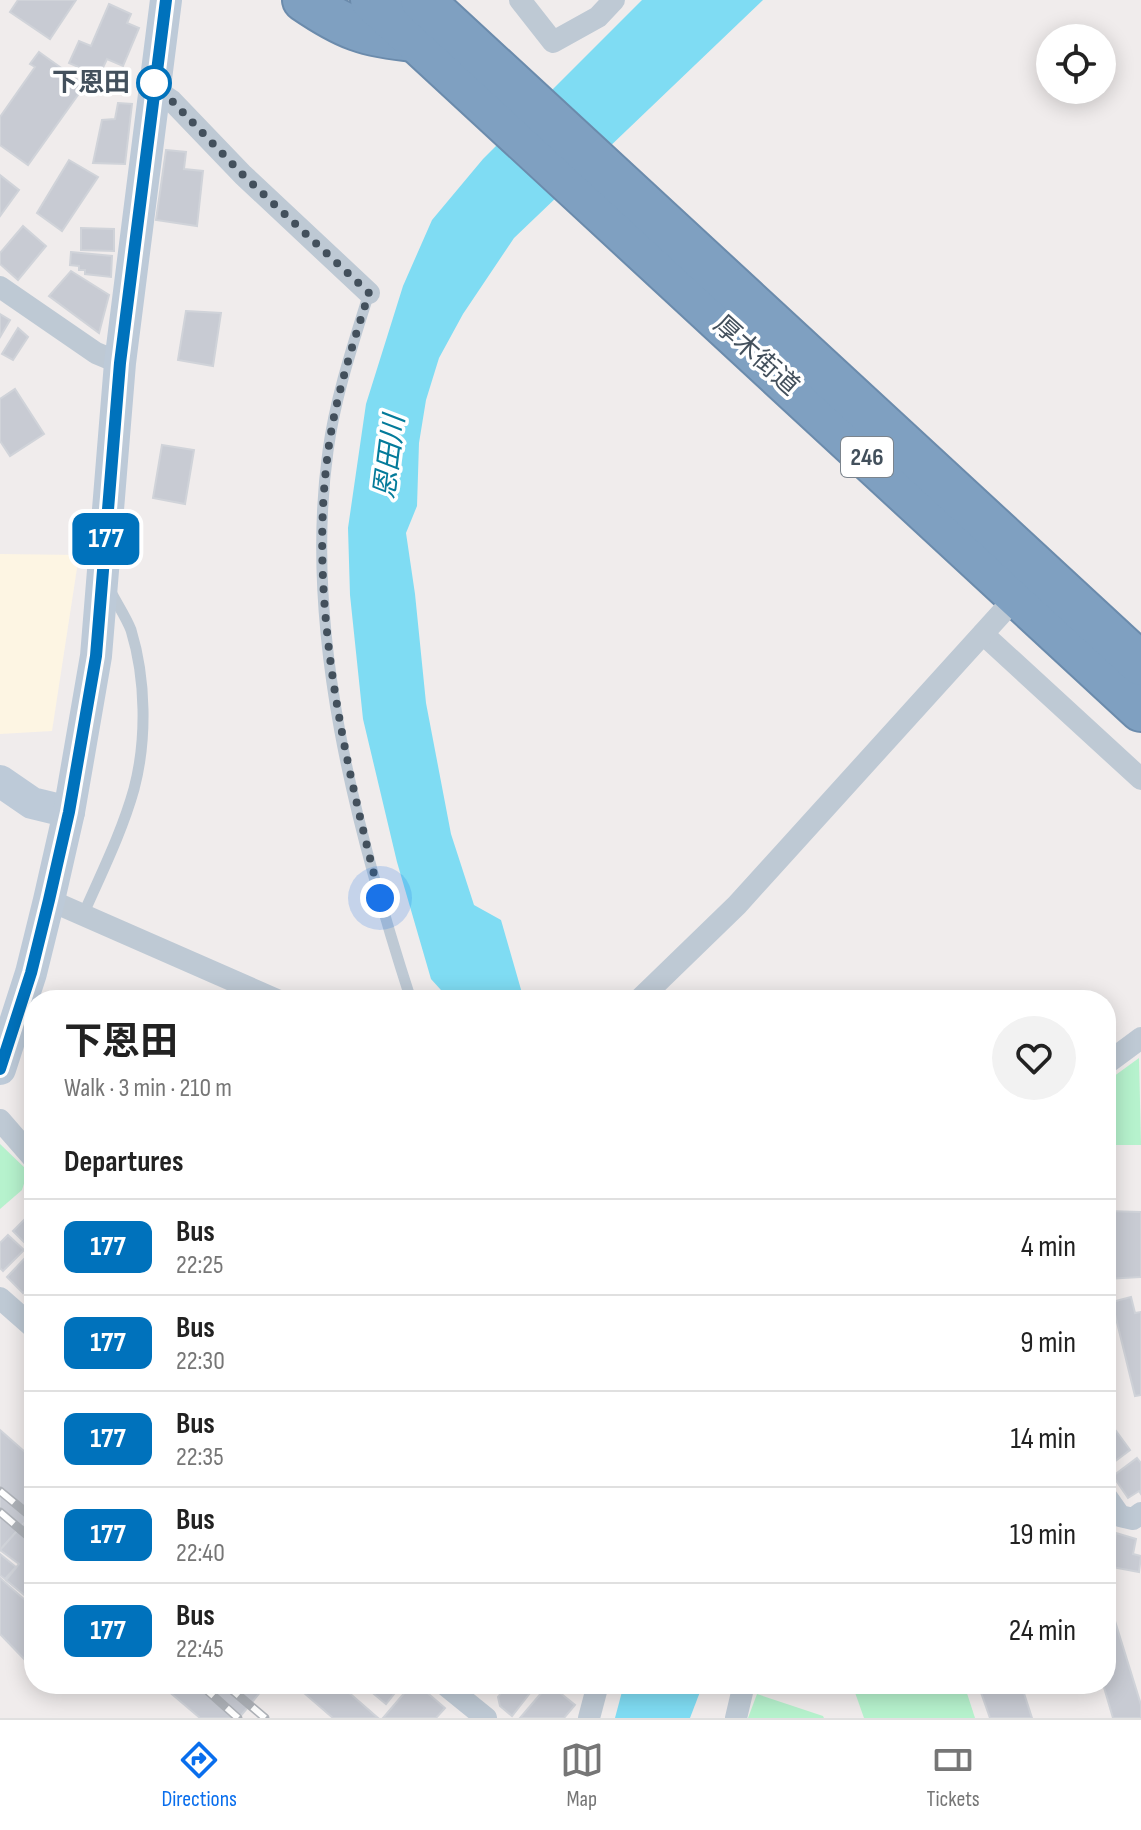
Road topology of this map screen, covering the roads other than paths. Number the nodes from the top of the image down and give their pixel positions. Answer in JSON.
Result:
{"nodes":[{"id":1,"x":166,"y":0,"type":"edge"},
{"id":2,"x":304,"y":0,"type":"edge"},
{"id":3,"x":372,"y":0,"type":"edge"},
{"id":4,"x":422,"y":0,"type":"edge"},
{"id":5,"x":520,"y":0,"type":"edge"},
{"id":6,"x":614,"y":0,"type":"edge"},
{"id":7,"x":452,"y":16,"type":"edge"},
{"id":8,"x":415,"y":40,"type":"junction"},
{"id":9,"x":154,"y":89,"type":"junction"},
{"id":10,"x":503,"y":97,"type":"junction"},
{"id":11,"x":605,"y":192,"type":"junction"},
{"id":12,"x":0,"y":287,"type":"edge"},
{"id":13,"x":369,"y":293,"type":"joint"},
{"id":14,"x":120,"y":363,"type":"junction"},
{"id":15,"x":104,"y":580,"type":"junction"},
{"id":16,"x":1018,"y":595,"type":"junction"},
{"id":17,"x":983,"y":634,"type":"junction"},
{"id":18,"x":1141,"y":664,"type":"edge"},
{"id":19,"x":1141,"y":710,"type":"edge"},
{"id":20,"x":1141,"y":779,"type":"edge"},
{"id":21,"x":0,"y":781,"type":"edge"},
{"id":22,"x":69,"y":812,"type":"junction"},
{"id":23,"x":49,"y":900,"type":"junction"},
{"id":24,"x":83,"y":915,"type":"junction"},
{"id":25,"x":26,"y":990,"type":"edge"},
{"id":26,"x":254,"y":990,"type":"edge"},
{"id":27,"x":408,"y":990,"type":"edge"},
{"id":28,"x":649,"y":990,"type":"edge"},
{"id":29,"x":24,"y":995,"type":"edge"},
{"id":30,"x":1141,"y":1038,"type":"edge"},
{"id":31,"x":1116,"y":1057,"type":"edge"},
{"id":32,"x":1,"y":1066,"type":"edge"},
{"id":33,"x":0,"y":1120,"type":"edge"},
{"id":34,"x":24,"y":1148,"type":"edge"},
{"id":35,"x":0,"y":1298,"type":"edge"},
{"id":36,"x":24,"y":1319,"type":"edge"},
{"id":37,"x":1116,"y":1510,"type":"edge"},
{"id":38,"x":1141,"y":1513,"type":"edge"},
{"id":39,"x":456,"y":1694,"type":"edge"},
{"id":40,"x":742,"y":1694,"type":"edge"},
{"id":41,"x":486,"y":1718,"type":"edge"},
{"id":42,"x":736,"y":1718,"type":"edge"}],
"edges":[{"from":1,"to":9,"type":"main road"},
{"from":2,"to":8,"type":"highway"},
{"from":3,"to":8,"type":"highway","name":"厚木街道","number":"246"},
{"from":4,"to":7,"type":"highway","name":"厚木街道","number":"246"},
{"from":5,"to":6,"type":"street"},
{"from":7,"to":10,"type":"highway","name":"厚木街道","number":"246"},
{"from":8,"to":10,"type":"highway","name":"厚木街道","number":"246"},
{"from":9,"to":13,"type":"street"},
{"from":9,"to":14,"type":"main road"},
{"from":10,"to":11,"type":"highway","name":"厚木街道","number":"246"},
{"from":11,"to":16,"type":"highway","name":"厚木街道","number":"246"},
{"from":11,"to":18,"type":"highway","name":"厚木街道","number":"246"},
{"from":12,"to":14,"type":"street"},
{"from":13,"to":27,"type":"lane"},
{"from":14,"to":15,"type":"main road"},
{"from":15,"to":22,"type":"main road"},
{"from":15,"to":24,"type":"lane"},
{"from":16,"to":17,"type":"street"},
{"from":16,"to":19,"type":"highway","name":"厚木街道","number":"246"},
{"from":17,"to":20,"type":"street"},
{"from":17,"to":28,"type":"street"},
{"from":21,"to":22,"type":"main road"},
{"from":22,"to":23,"type":"main road"},
{"from":23,"to":24,"type":"street"},
{"from":23,"to":25,"type":"main road"},
{"from":24,"to":26,"type":"street"},
{"from":29,"to":32,"type":"main road"},
{"from":30,"to":31,"type":"street"},
{"from":33,"to":34,"type":"street"},
{"from":35,"to":36,"type":"street"},
{"from":37,"to":38,"type":"street"},
{"from":39,"to":41,"type":"street"},
{"from":40,"to":42,"type":"street"}]}
